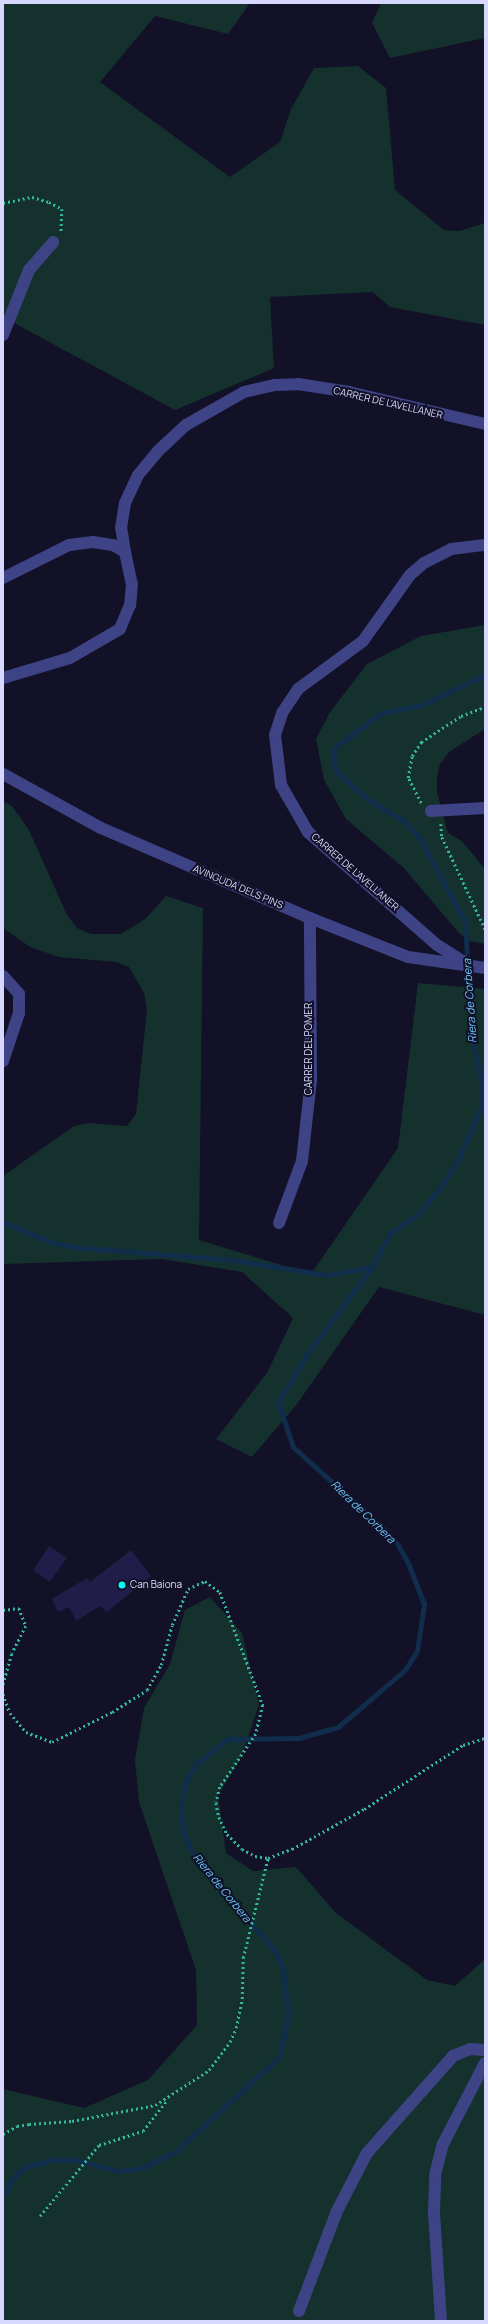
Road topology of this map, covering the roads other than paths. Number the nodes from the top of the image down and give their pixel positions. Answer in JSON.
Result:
{"nodes":[{"id":1,"x":53,"y":242,"type":"road end"},
{"id":2,"x":3,"y":335,"type":"edge"},
{"id":3,"x":485,"y":424,"type":"edge"},
{"id":4,"x":485,"y":545,"type":"edge"},
{"id":5,"x":125,"y":552,"type":"junction"},
{"id":6,"x":3,"y":578,"type":"edge"},
{"id":7,"x":3,"y":678,"type":"edge"},
{"id":8,"x":3,"y":774,"type":"edge"},
{"id":9,"x":485,"y":808,"type":"edge"},
{"id":10,"x":431,"y":811,"type":"dead end"},
{"id":11,"x":310,"y":918,"type":"junction"},
{"id":12,"x":472,"y":967,"type":"junction"},
{"id":13,"x":485,"y":968,"type":"edge"},
{"id":14,"x":3,"y":976,"type":"edge"},
{"id":15,"x":3,"y":1061,"type":"edge"},
{"id":16,"x":279,"y":1223,"type":"dead end"},
{"id":17,"x":485,"y":2050,"type":"edge"},
{"id":18,"x":485,"y":2063,"type":"edge"},
{"id":19,"x":299,"y":2311,"type":"dead end"},
{"id":20,"x":441,"y":2321,"type":"edge"}],
"edges":[{"from":1,"to":2,"type":"street"},
{"from":3,"to":5,"type":"street","name":"CARRER DE L'AVELLANER"},
{"from":4,"to":12,"type":"street","name":"CARRER DE L'AVELLANER"},
{"from":5,"to":6,"type":"street"},
{"from":5,"to":7,"type":"street","name":"CARRER DE L'AVELLANER"},
{"from":8,"to":11,"type":"street","name":"AVINGUDA DELS PINS"},
{"from":9,"to":10,"type":"street"},
{"from":11,"to":12,"type":"street","name":"AVINGUDA DELS PINS"},
{"from":11,"to":16,"type":"street","name":"CARRER DEL POMER"},
{"from":12,"to":13,"type":"street","name":"AVINGUDA DELS PINS"},
{"from":14,"to":15,"type":"street"},
{"from":17,"to":19,"type":"street"},
{"from":18,"to":20,"type":"street"}]}
